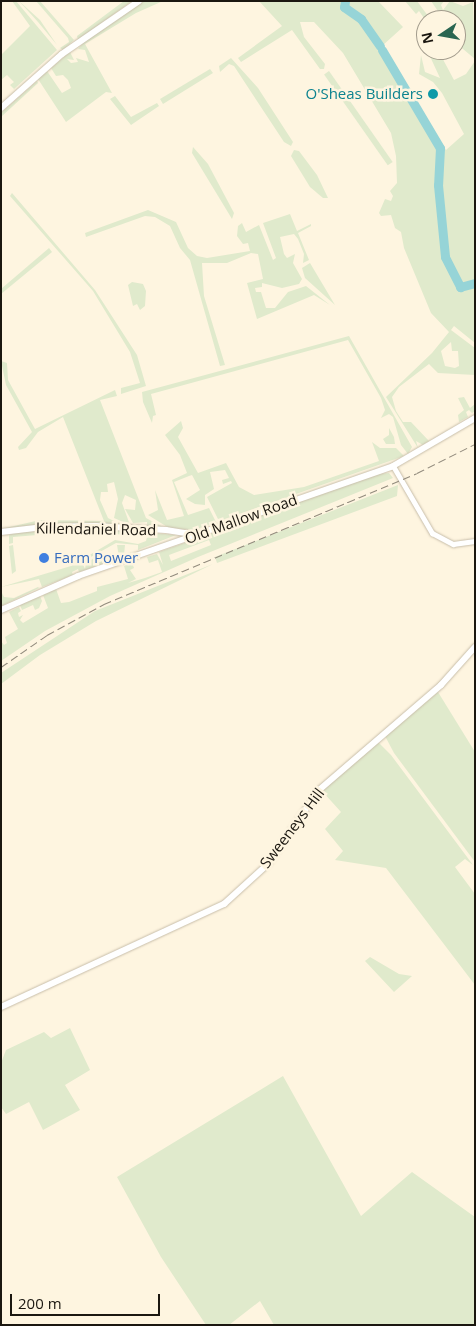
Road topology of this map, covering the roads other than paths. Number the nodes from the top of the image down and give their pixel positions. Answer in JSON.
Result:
{"nodes":[{"id":1,"x":139,"y":1,"type":"edge"},
{"id":2,"x":1,"y":108,"type":"edge"},
{"id":3,"x":475,"y":418,"type":"edge"},
{"id":4,"x":393,"y":466,"type":"junction"},
{"id":5,"x":1,"y":532,"type":"edge"},
{"id":6,"x":189,"y":538,"type":"junction"},
{"id":7,"x":475,"y":541,"type":"edge"},
{"id":8,"x":1,"y":610,"type":"edge"},
{"id":9,"x":475,"y":648,"type":"edge"},
{"id":10,"x":1,"y":1007,"type":"edge"}],
"edges":[{"from":1,"to":2,"type":"street"},
{"from":3,"to":4,"type":"street","name":"Old Mallow Road"},
{"from":4,"to":6,"type":"street","name":"Old Mallow Road"},
{"from":4,"to":7,"type":"street"},
{"from":5,"to":6,"type":"street","name":"Killendaniel Road"},
{"from":6,"to":8,"type":"street","name":"Old Mallow Road"},
{"from":9,"to":10,"type":"street","name":"Sweeneys Hill"}]}
